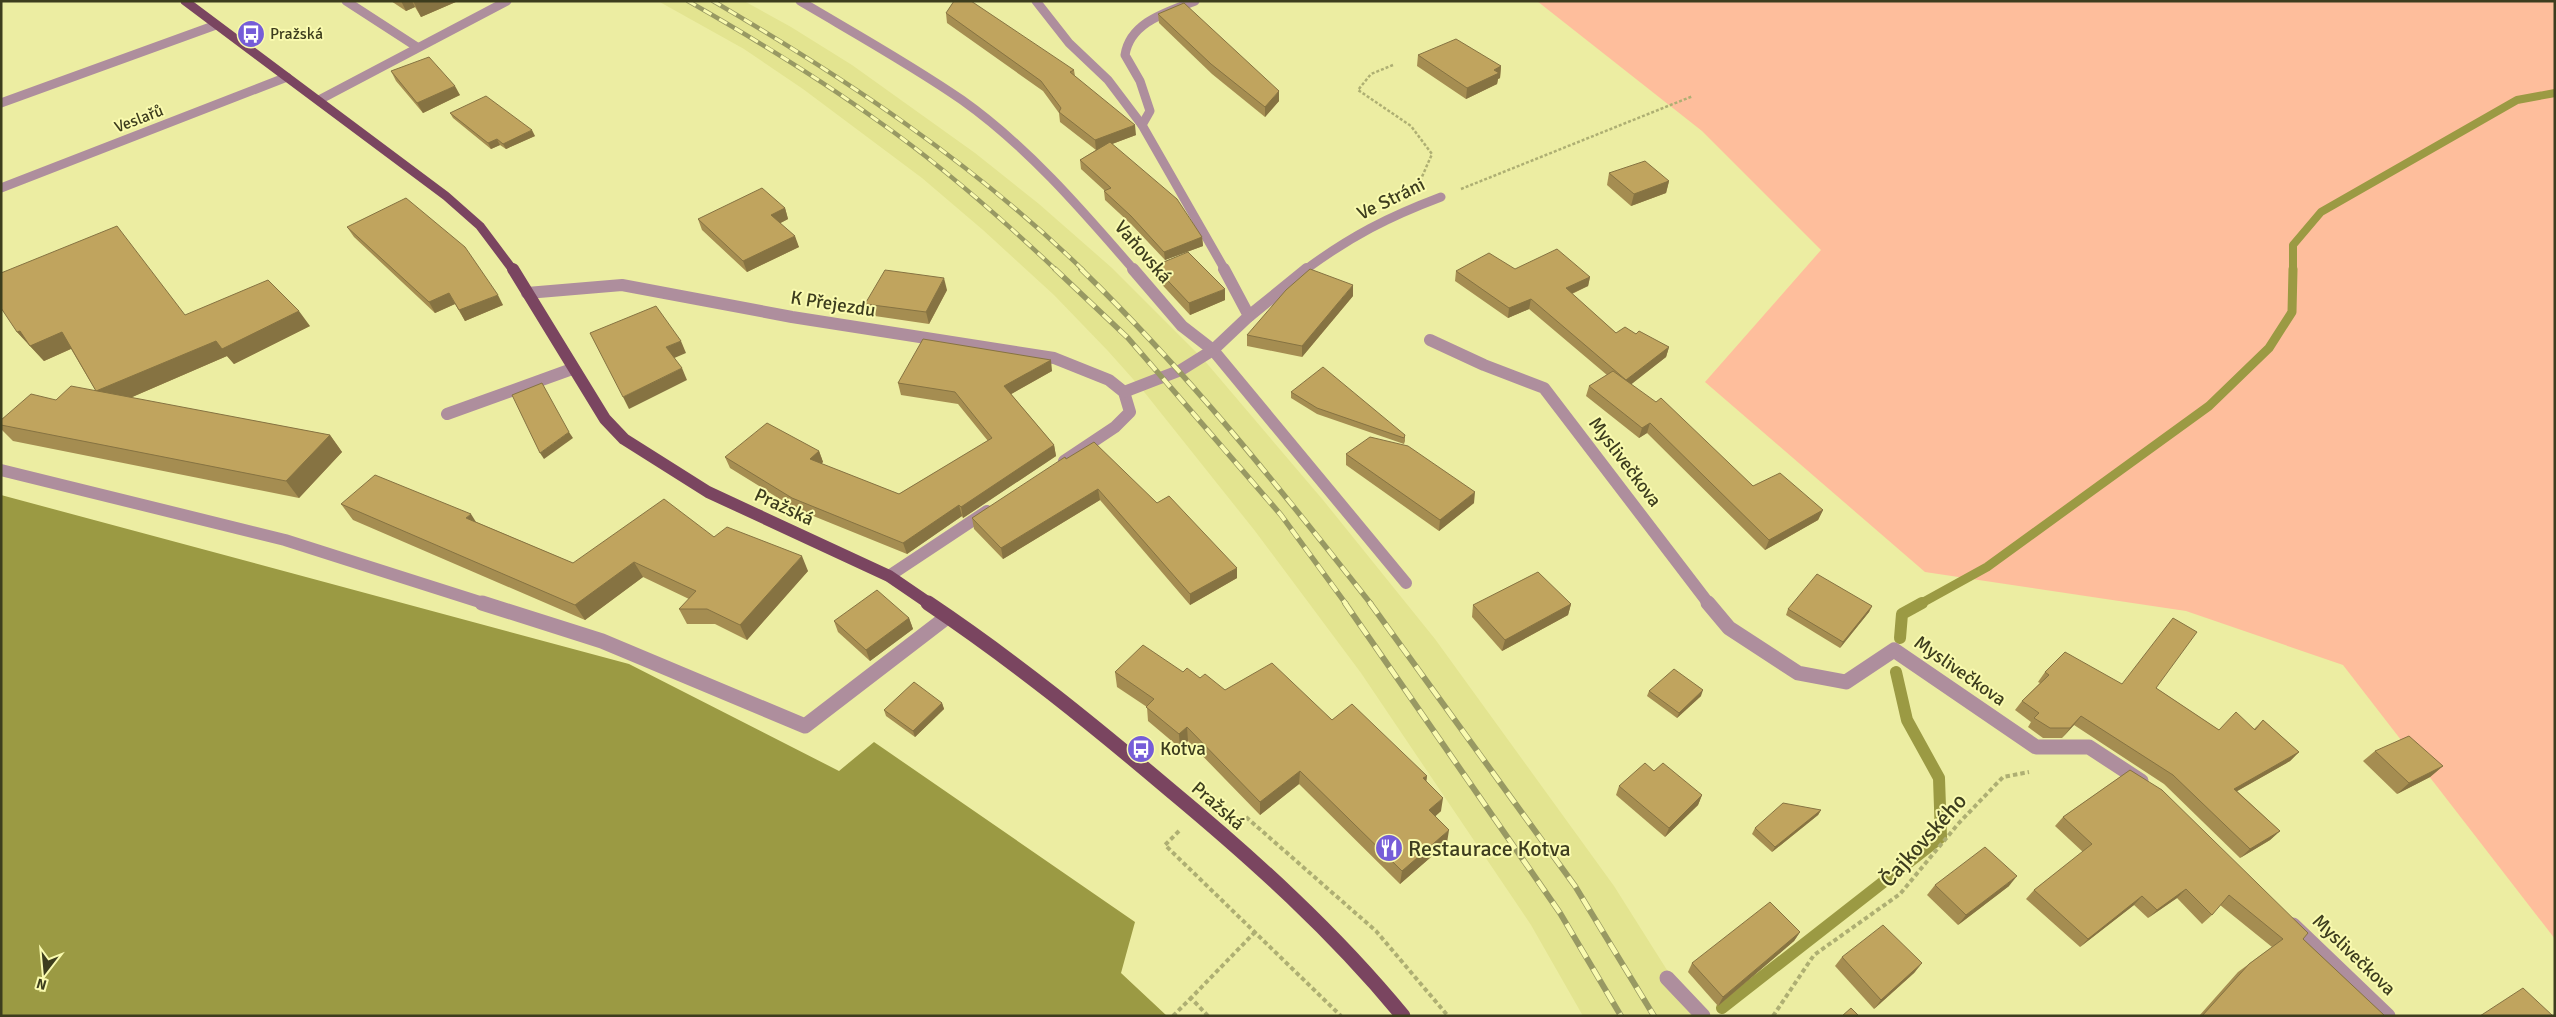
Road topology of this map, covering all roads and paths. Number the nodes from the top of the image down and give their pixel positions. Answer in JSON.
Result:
{"nodes":[{"id":1,"x":185,"y":1,"type":"edge"},
{"id":2,"x":346,"y":1,"type":"edge"},
{"id":3,"x":507,"y":1,"type":"edge"},
{"id":4,"x":800,"y":1,"type":"edge"},
{"id":5,"x":1036,"y":1,"type":"edge"},
{"id":6,"x":1195,"y":1,"type":"edge"},
{"id":7,"x":216,"y":25,"type":"junction"},
{"id":8,"x":417,"y":47,"type":"junction"},
{"id":9,"x":1393,"y":65,"type":"dead end"},
{"id":10,"x":287,"y":77,"type":"junction"},
{"id":11,"x":1692,"y":96,"type":"dead end"},
{"id":12,"x":319,"y":100,"type":"junction"},
{"id":13,"x":1,"y":103,"type":"edge"},
{"id":14,"x":1142,"y":125,"type":"junction"},
{"id":15,"x":1,"y":188,"type":"edge"},
{"id":16,"x":1440,"y":197,"type":"junction"},
{"id":17,"x":527,"y":293,"type":"junction"},
{"id":18,"x":1249,"y":316,"type":"junction"},
{"id":19,"x":1430,"y":340,"type":"dead end"},
{"id":20,"x":1213,"y":350,"type":"junction"},
{"id":21,"x":572,"y":369,"type":"junction"},
{"id":22,"x":1124,"y":392,"type":"junction"},
{"id":23,"x":447,"y":414,"type":"dead end"},
{"id":24,"x":1,"y":470,"type":"edge"},
{"id":25,"x":1050,"y":470,"type":"edge"},
{"id":26,"x":1000,"y":502,"type":"edge"},
{"id":27,"x":889,"y":576,"type":"junction"},
{"id":28,"x":1406,"y":584,"type":"dead end"},
{"id":29,"x":947,"y":617,"type":"junction"},
{"id":30,"x":2031,"y":772,"type":"dead end"},
{"id":31,"x":2151,"y":787,"type":"edge"},
{"id":32,"x":1197,"y":812,"type":"junction"},
{"id":33,"x":1244,"y":816,"type":"dead end"},
{"id":34,"x":2280,"y":912,"type":"edge"},
{"id":35,"x":1256,"y":931,"type":"junction"},
{"id":36,"x":1667,"y":978,"type":"dead end"},
{"id":37,"x":1191,"y":998,"type":"junction"},
{"id":38,"x":1172,"y":1016,"type":"edge"},
{"id":39,"x":1208,"y":1016,"type":"edge"},
{"id":40,"x":1341,"y":1016,"type":"edge"},
{"id":41,"x":1403,"y":1016,"type":"edge"},
{"id":42,"x":1448,"y":1016,"type":"edge"},
{"id":43,"x":1703,"y":1016,"type":"edge"},
{"id":44,"x":1773,"y":1016,"type":"edge"},
{"id":45,"x":2388,"y":1016,"type":"edge"}],
"edges":[{"from":1,"to":7,"type":"main road","name":"Pražská"},
{"from":2,"to":8,"type":"street"},
{"from":3,"to":8,"type":"street"},
{"from":4,"to":20,"type":"street","name":"Vaňovská"},
{"from":5,"to":14,"type":"street"},
{"from":6,"to":14,"type":"street"},
{"from":7,"to":10,"type":"main road","name":"Pražská"},
{"from":7,"to":13,"type":"street"},
{"from":8,"to":12,"type":"street"},
{"from":9,"to":16,"type":"path","name":"Ve Stráni"},
{"from":10,"to":12,"type":"main road","name":"Pražská"},
{"from":10,"to":15,"type":"street","name":"Veslařů"},
{"from":11,"to":16,"type":"path"},
{"from":12,"to":17,"type":"main road","name":"Pražská"},
{"from":14,"to":18,"type":"street"},
{"from":16,"to":18,"type":"street","name":"Ve Stráni"},
{"from":17,"to":21,"type":"main road","name":"Pražská"},
{"from":17,"to":22,"type":"street","name":"K Přejezdu"},
{"from":18,"to":20,"type":"street","name":"Ve Stráni"},
{"from":19,"to":31,"type":"street","name":"Myslivečkova"},
{"from":20,"to":22,"type":"street"},
{"from":20,"to":28,"type":"street","name":"Vaňovská"},
{"from":21,"to":23,"type":"street"},
{"from":21,"to":27,"type":"main road","name":"Pražská"},
{"from":22,"to":25,"type":"street"},
{"from":24,"to":29,"type":"street"},
{"from":26,"to":27,"type":"street"},
{"from":27,"to":29,"type":"main road","name":"Pražská"},
{"from":29,"to":32,"type":"main road","name":"Pražská"},
{"from":30,"to":44,"type":"path","name":"Čajkovského"},
{"from":32,"to":35,"type":"path"},
{"from":32,"to":41,"type":"main road","name":"Pražská"},
{"from":33,"to":42,"type":"path"},
{"from":34,"to":45,"type":"street","name":"Myslivečkova"},
{"from":35,"to":37,"type":"path"},
{"from":35,"to":40,"type":"path"},
{"from":36,"to":43,"type":"street"},
{"from":37,"to":38,"type":"path"},
{"from":37,"to":39,"type":"path"}]}
